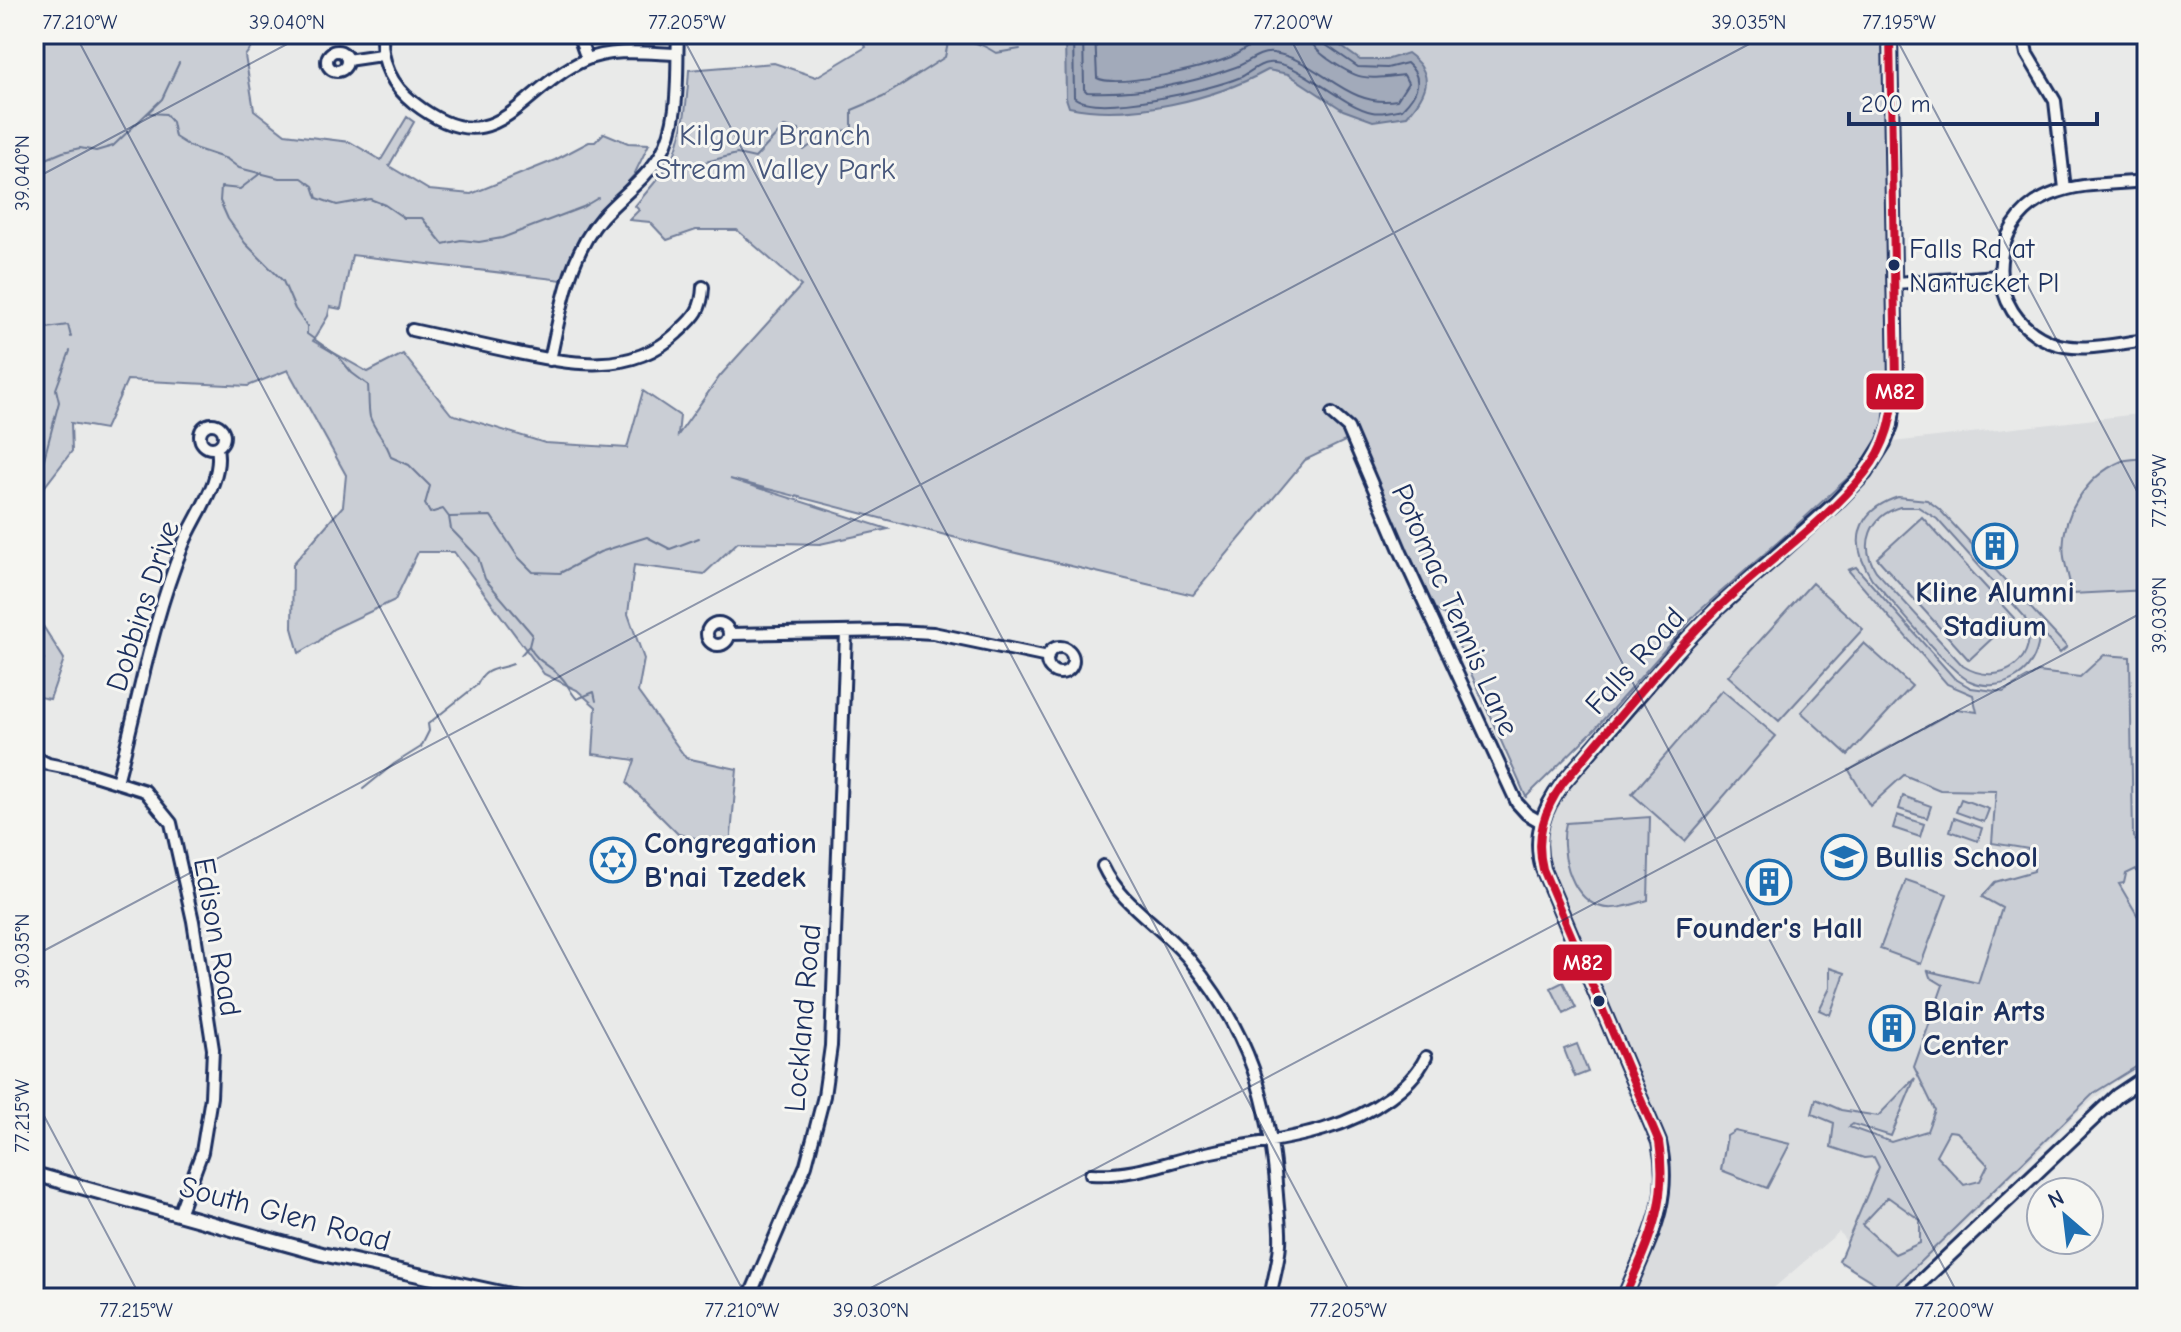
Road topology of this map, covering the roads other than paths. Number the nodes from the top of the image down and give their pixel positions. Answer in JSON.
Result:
{"nodes":[{"id":1,"x":382,"y":34,"type":"edge"},
{"id":2,"x":578,"y":34,"type":"edge"},
{"id":3,"x":678,"y":34,"type":"edge"},
{"id":4,"x":1890,"y":34,"type":"edge"},
{"id":5,"x":2023,"y":34,"type":"edge"},
{"id":6,"x":677,"y":54,"type":"junction"},
{"id":7,"x":381,"y":55,"type":"junction"},
{"id":8,"x":587,"y":59,"type":"junction"},
{"id":9,"x":347,"y":60,"type":"dead end"},
{"id":10,"x":2147,"y":181,"type":"edge"},
{"id":11,"x":2065,"y":189,"type":"junction"},
{"id":12,"x":1999,"y":276,"type":"junction"},
{"id":13,"x":1895,"y":283,"type":"junction"},
{"id":14,"x":703,"y":287,"type":"dead end"},
{"id":15,"x":412,"y":330,"type":"dead end"},
{"id":16,"x":2147,"y":340,"type":"edge"},
{"id":17,"x":550,"y":360,"type":"junction"},
{"id":18,"x":1332,"y":414,"type":"dead end"},
{"id":19,"x":217,"y":448,"type":"dead end"},
{"id":20,"x":846,"y":632,"type":"junction"},
{"id":21,"x":729,"y":634,"type":"dead end"},
{"id":22,"x":1048,"y":657,"type":"dead end"},
{"id":23,"x":34,"y":757,"type":"edge"},
{"id":24,"x":117,"y":782,"type":"junction"},
{"id":25,"x":1541,"y":822,"type":"junction"},
{"id":26,"x":1103,"y":866,"type":"dead end"},
{"id":27,"x":1426,"y":1057,"type":"dead end"},
{"id":28,"x":2147,"y":1076,"type":"edge"},
{"id":29,"x":1273,"y":1142,"type":"junction"},
{"id":30,"x":34,"y":1174,"type":"edge"},
{"id":31,"x":1091,"y":1174,"type":"dead end"},
{"id":32,"x":179,"y":1214,"type":"junction"},
{"id":33,"x":469,"y":1292,"type":"edge"},
{"id":34,"x":524,"y":1298,"type":"edge"},
{"id":35,"x":749,"y":1298,"type":"edge"},
{"id":36,"x":1270,"y":1298,"type":"edge"},
{"id":37,"x":1624,"y":1298,"type":"edge"},
{"id":38,"x":1904,"y":1298,"type":"edge"}],
"edges":[{"from":1,"to":7,"type":"street"},
{"from":2,"to":8,"type":"street"},
{"from":3,"to":6,"type":"street"},
{"from":4,"to":13,"type":"main road","name":"Falls Road"},
{"from":5,"to":11,"type":"street"},
{"from":6,"to":8,"type":"street"},
{"from":6,"to":17,"type":"street"},
{"from":7,"to":8,"type":"street"},
{"from":7,"to":9,"type":"street"},
{"from":10,"to":11,"type":"street"},
{"from":11,"to":12,"type":"street"},
{"from":12,"to":13,"type":"street"},
{"from":12,"to":16,"type":"street"},
{"from":13,"to":25,"type":"main road","name":"Falls Road"},
{"from":14,"to":17,"type":"street"},
{"from":15,"to":17,"type":"street"},
{"from":18,"to":25,"type":"street","name":"Potomac Tennis Lane"},
{"from":19,"to":24,"type":"street","name":"Dobbins Drive"},
{"from":20,"to":21,"type":"street"},
{"from":20,"to":22,"type":"street"},
{"from":20,"to":35,"type":"street","name":"Lockland Road"},
{"from":23,"to":24,"type":"street","name":"Edison Road"},
{"from":24,"to":32,"type":"street","name":"Edison Road"},
{"from":25,"to":37,"type":"main road","name":"Falls Road"},
{"from":26,"to":29,"type":"street"},
{"from":27,"to":29,"type":"street"},
{"from":28,"to":38,"type":"main road"},
{"from":29,"to":31,"type":"street"},
{"from":29,"to":36,"type":"street"},
{"from":30,"to":32,"type":"main road","name":"South Glen Road"},
{"from":32,"to":33,"type":"main road","name":"South Glen Road"},
{"from":33,"to":34,"type":"main road","name":"South Glen Road"}]}
